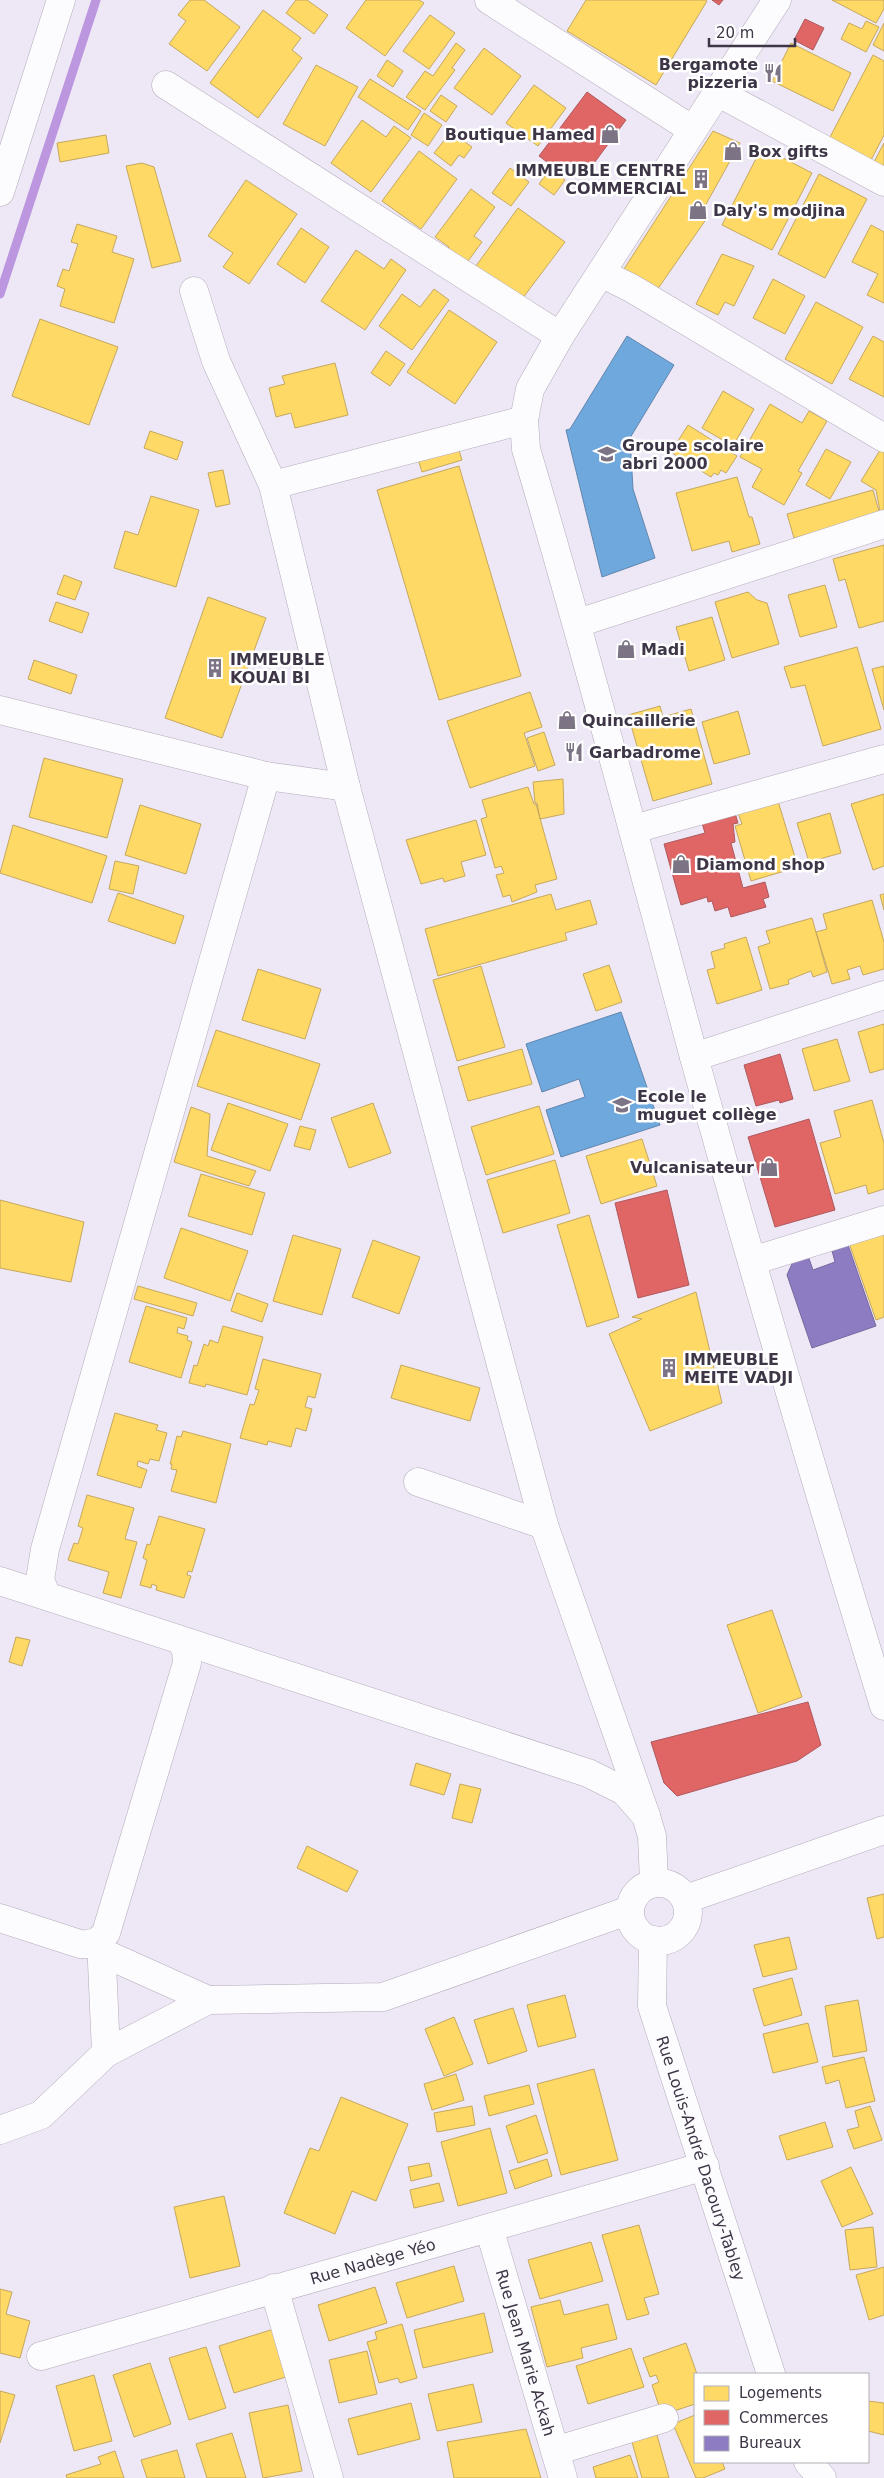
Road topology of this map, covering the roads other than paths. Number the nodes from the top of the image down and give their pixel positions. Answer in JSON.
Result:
{"nodes":[{"id":1,"x":61,"y":0,"type":"edge"},
{"id":2,"x":489,"y":0,"type":"edge"},
{"id":3,"x":777,"y":0,"type":"edge"},
{"id":4,"x":166,"y":85,"type":"dead end"},
{"id":5,"x":717,"y":92,"type":"junction"},
{"id":6,"x":693,"y":130,"type":"junction"},
{"id":7,"x":884,"y":182,"type":"edge"},
{"id":8,"x":0,"y":192,"type":"edge"},
{"id":9,"x":601,"y":272,"type":"junction"},
{"id":10,"x":194,"y":291,"type":"dead end"},
{"id":11,"x":560,"y":336,"type":"junction"},
{"id":12,"x":524,"y":420,"type":"junction"},
{"id":13,"x":884,"y":438,"type":"edge"},
{"id":14,"x":273,"y":485,"type":"junction"},
{"id":15,"x":884,"y":524,"type":"edge"},
{"id":16,"x":578,"y":623,"type":"junction"},
{"id":17,"x":0,"y":710,"type":"edge"},
{"id":18,"x":884,"y":759,"type":"edge"},
{"id":19,"x":266,"y":776,"type":"junction"},
{"id":20,"x":346,"y":787,"type":"junction"},
{"id":21,"x":634,"y":829,"type":"junction"},
{"id":22,"x":884,"y":995,"type":"edge"},
{"id":23,"x":694,"y":1057,"type":"junction"},
{"id":24,"x":884,"y":1220,"type":"edge"},
{"id":25,"x":752,"y":1261,"type":"junction"},
{"id":26,"x":418,"y":1482,"type":"dead end"},
{"id":27,"x":544,"y":1525,"type":"junction"},
{"id":28,"x":0,"y":1581,"type":"edge"},
{"id":29,"x":46,"y":1594,"type":"junction"},
{"id":30,"x":181,"y":1641,"type":"junction"},
{"id":31,"x":884,"y":1706,"type":"edge"},
{"id":32,"x":646,"y":1816,"type":"junction"},
{"id":33,"x":884,"y":1830,"type":"edge"},
{"id":34,"x":654,"y":1882,"type":"junction"},
{"id":35,"x":686,"y":1899,"type":"junction"},
{"id":36,"x":630,"y":1910,"type":"junction"},
{"id":37,"x":0,"y":1918,"type":"edge"},
{"id":38,"x":653,"y":1940,"type":"junction"},
{"id":39,"x":101,"y":1946,"type":"junction"},
{"id":40,"x":208,"y":2000,"type":"junction"},
{"id":41,"x":106,"y":2053,"type":"junction"},
{"id":42,"x":0,"y":2130,"type":"edge"},
{"id":43,"x":705,"y":2166,"type":"junction"},
{"id":44,"x":489,"y":2228,"type":"junction"},
{"id":45,"x":274,"y":2288,"type":"junction"},
{"id":46,"x":41,"y":2356,"type":"dead end"},
{"id":47,"x":771,"y":2373,"type":"edge"},
{"id":48,"x":664,"y":2418,"type":"dead end"},
{"id":49,"x":555,"y":2451,"type":"junction"},
{"id":50,"x":809,"y":2463,"type":"edge"},
{"id":51,"x":329,"y":2478,"type":"edge"},
{"id":52,"x":563,"y":2478,"type":"edge"},
{"id":53,"x":822,"y":2478,"type":"edge"}],
"edges":[{"from":1,"to":8,"type":"street"},
{"from":2,"to":6,"type":"street"},
{"from":3,"to":5,"type":"street"},
{"from":4,"to":11,"type":"street"},
{"from":5,"to":6,"type":"street"},
{"from":5,"to":7,"type":"street"},
{"from":6,"to":9,"type":"street"},
{"from":9,"to":11,"type":"street"},
{"from":9,"to":13,"type":"street"},
{"from":10,"to":14,"type":"street"},
{"from":11,"to":12,"type":"street"},
{"from":12,"to":14,"type":"street"},
{"from":12,"to":16,"type":"street"},
{"from":14,"to":20,"type":"street"},
{"from":15,"to":16,"type":"street"},
{"from":16,"to":21,"type":"street"},
{"from":17,"to":19,"type":"street"},
{"from":18,"to":21,"type":"street"},
{"from":19,"to":20,"type":"street"},
{"from":19,"to":29,"type":"street"},
{"from":20,"to":27,"type":"street"},
{"from":21,"to":23,"type":"street"},
{"from":22,"to":23,"type":"street"},
{"from":23,"to":25,"type":"street"},
{"from":24,"to":25,"type":"street"},
{"from":25,"to":31,"type":"street"},
{"from":26,"to":27,"type":"street"},
{"from":27,"to":32,"type":"street"},
{"from":28,"to":29,"type":"street"},
{"from":29,"to":30,"type":"street"},
{"from":30,"to":32,"type":"street"},
{"from":30,"to":39,"type":"street"},
{"from":32,"to":34,"type":"street"},
{"from":33,"to":35,"type":"street"},
{"from":34,"to":35,"type":"street"},
{"from":34,"to":36,"type":"street"},
{"from":35,"to":38,"type":"street"},
{"from":36,"to":38,"type":"street"},
{"from":36,"to":40,"type":"street"},
{"from":37,"to":39,"type":"street"},
{"from":38,"to":43,"type":"street","name":"Rue Louis-André Dacoury-Tabley"},
{"from":39,"to":40,"type":"street"},
{"from":39,"to":41,"type":"street"},
{"from":40,"to":41,"type":"street"},
{"from":41,"to":42,"type":"street"},
{"from":43,"to":44,"type":"street","name":"Rue Nadège Yéo"},
{"from":43,"to":47,"type":"street","name":"Rue Louis-André Dacoury-Tabley"},
{"from":44,"to":45,"type":"street","name":"Rue Nadège Yéo"},
{"from":44,"to":49,"type":"street","name":"Rue Jean Marie Ackah"},
{"from":45,"to":46,"type":"street","name":"Rue Nadège Yéo"},
{"from":45,"to":51,"type":"street"},
{"from":48,"to":49,"type":"street"},
{"from":49,"to":52,"type":"street","name":"Rue Jean Marie Ackah"},
{"from":50,"to":53,"type":"street"}]}
